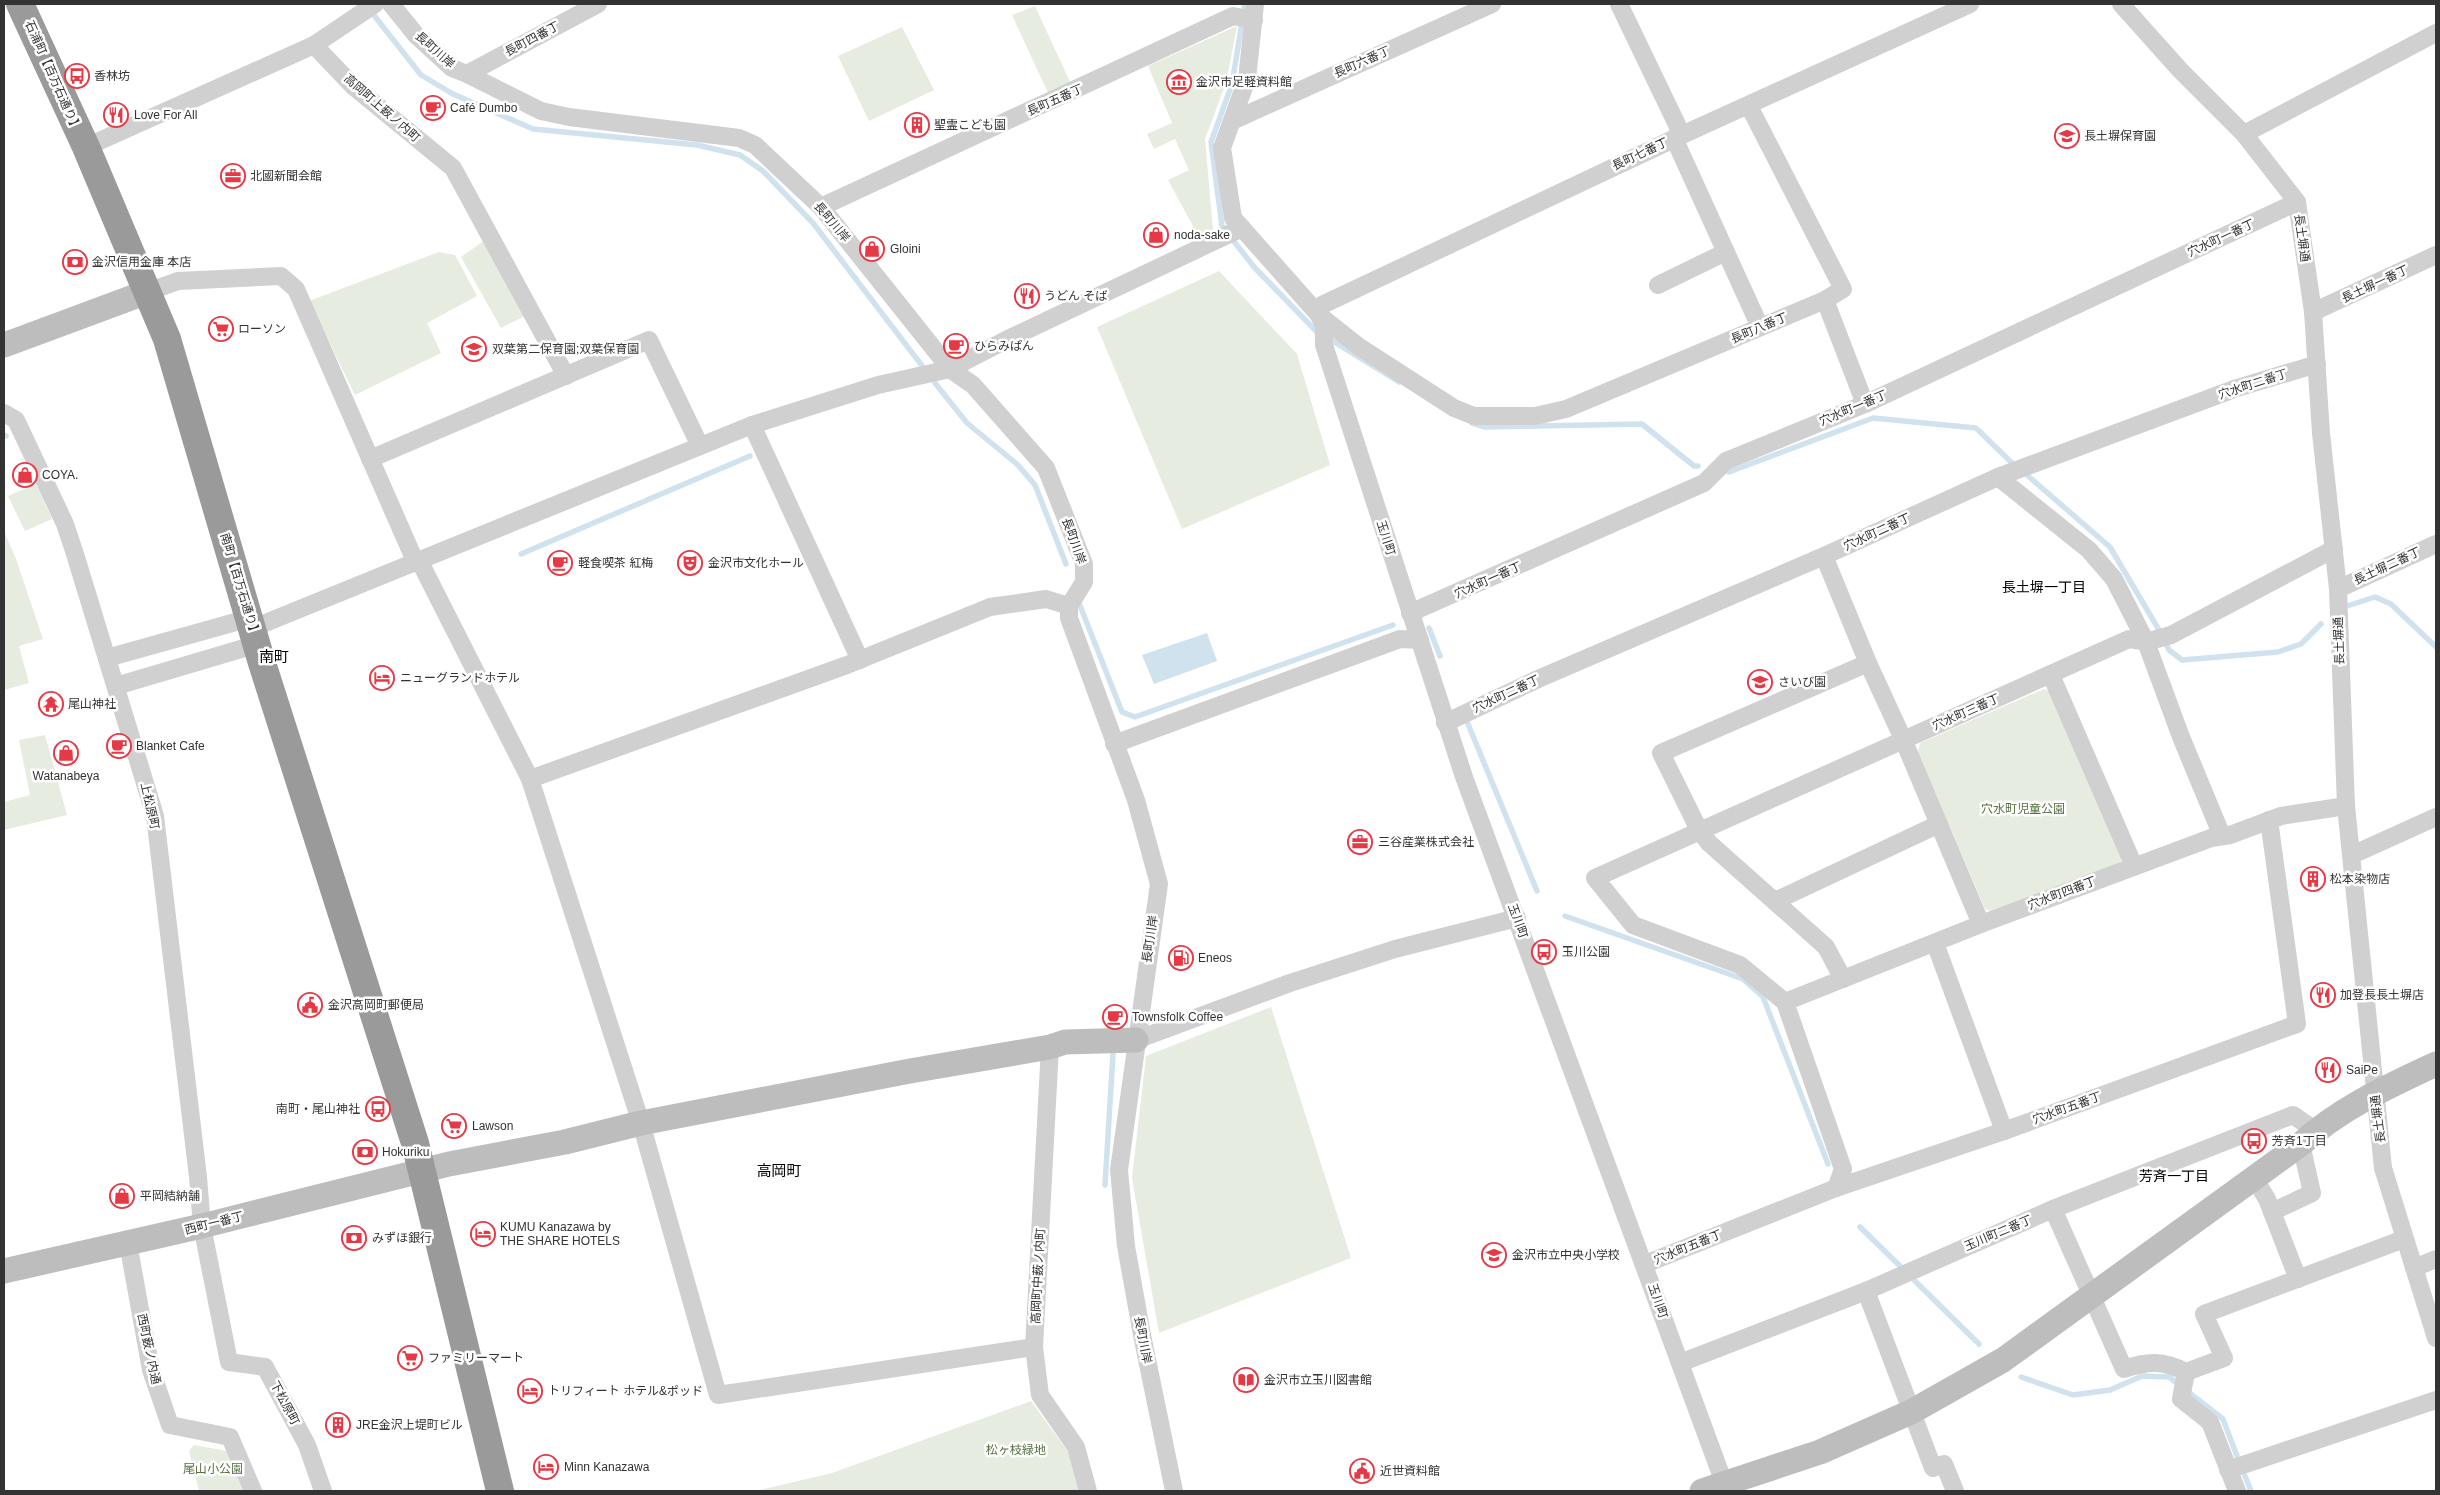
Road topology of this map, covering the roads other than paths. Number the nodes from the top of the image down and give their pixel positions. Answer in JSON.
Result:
{"nodes":[{"id":1,"x":20,"y":4,"type":"edge"},
{"id":2,"x":375,"y":4,"type":"edge"},
{"id":3,"x":391,"y":4,"type":"edge"},
{"id":4,"x":598,"y":4,"type":"edge"},
{"id":5,"x":1492,"y":4,"type":"edge"},
{"id":6,"x":1619,"y":4,"type":"edge"},
{"id":7,"x":1970,"y":4,"type":"edge"},
{"id":8,"x":2121,"y":4,"type":"edge"},
{"id":9,"x":1254,"y":12,"type":"edge"},
{"id":10,"x":2436,"y":33,"type":"edge"},
{"id":11,"x":314,"y":45,"type":"junction"},
{"id":12,"x":467,"y":74,"type":"junction"},
{"id":13,"x":1749,"y":106,"type":"junction"},
{"id":14,"x":1232,"y":121,"type":"junction"},
{"id":15,"x":2244,"y":134,"type":"junction"},
{"id":16,"x":1678,"y":136,"type":"junction"},
{"id":17,"x":86,"y":147,"type":"junction"},
{"id":18,"x":2297,"y":202,"type":"junction"},
{"id":19,"x":821,"y":206,"type":"junction"},
{"id":20,"x":1242,"y":228,"type":"junction"},
{"id":21,"x":1726,"y":252,"type":"junction"},
{"id":22,"x":2436,"y":255,"type":"edge"},
{"id":23,"x":1658,"y":285,"type":"dead end"},
{"id":24,"x":147,"y":292,"type":"junction"},
{"id":25,"x":1825,"y":300,"type":"junction"},
{"id":26,"x":2313,"y":312,"type":"junction"},
{"id":27,"x":1321,"y":321,"type":"junction"},
{"id":28,"x":1760,"y":327,"type":"junction"},
{"id":29,"x":4,"y":345,"type":"edge"},
{"id":30,"x":2317,"y":364,"type":"junction"},
{"id":31,"x":950,"y":369,"type":"junction"},
{"id":32,"x":566,"y":376,"type":"junction"},
{"id":33,"x":1866,"y":404,"type":"junction"},
{"id":34,"x":4,"y":413,"type":"edge"},
{"id":35,"x":752,"y":425,"type":"junction"},
{"id":36,"x":700,"y":446,"type":"junction"},
{"id":37,"x":370,"y":459,"type":"junction"},
{"id":38,"x":1998,"y":477,"type":"junction"},
{"id":39,"x":2436,"y":544,"type":"edge"},
{"id":40,"x":2334,"y":549,"type":"junction"},
{"id":41,"x":1824,"y":556,"type":"junction"},
{"id":42,"x":417,"y":561,"type":"junction"},
{"id":43,"x":2338,"y":589,"type":"junction"},
{"id":44,"x":1069,"y":606,"type":"junction"},
{"id":45,"x":1410,"y":613,"type":"junction"},
{"id":46,"x":253,"y":630,"type":"junction"},
{"id":47,"x":1420,"y":640,"type":"junction"},
{"id":48,"x":2146,"y":642,"type":"junction"},
{"id":49,"x":108,"y":658,"type":"junction"},
{"id":50,"x":860,"y":660,"type":"junction"},
{"id":51,"x":1868,"y":663,"type":"junction"},
{"id":52,"x":2051,"y":674,"type":"junction"},
{"id":53,"x":116,"y":686,"type":"junction"},
{"id":54,"x":1446,"y":723,"type":"junction"},
{"id":55,"x":1903,"y":739,"type":"junction"},
{"id":56,"x":1114,"y":744,"type":"junction"},
{"id":57,"x":530,"y":779,"type":"junction"},
{"id":58,"x":2346,"y":806,"type":"junction"},
{"id":59,"x":2436,"y":817,"type":"edge"},
{"id":60,"x":2269,"y":820,"type":"junction"},
{"id":61,"x":1939,"y":824,"type":"junction"},
{"id":62,"x":1699,"y":830,"type":"junction"},
{"id":63,"x":2222,"y":836,"type":"junction"},
{"id":64,"x":2352,"y":855,"type":"junction"},
{"id":65,"x":2134,"y":866,"type":"junction"},
{"id":66,"x":1775,"y":900,"type":"junction"},
{"id":67,"x":1517,"y":918,"type":"junction"},
{"id":68,"x":1981,"y":924,"type":"junction"},
{"id":69,"x":1935,"y":943,"type":"junction"},
{"id":70,"x":1843,"y":979,"type":"junction"},
{"id":71,"x":1785,"y":1002,"type":"junction"},
{"id":72,"x":1136,"y":1040,"type":"junction"},
{"id":73,"x":1050,"y":1047,"type":"junction"},
{"id":74,"x":2436,"y":1064,"type":"edge"},
{"id":75,"x":2375,"y":1093,"type":"junction"},
{"id":76,"x":642,"y":1123,"type":"junction"},
{"id":77,"x":2004,"y":1131,"type":"junction"},
{"id":78,"x":2308,"y":1137,"type":"junction"},
{"id":79,"x":423,"y":1171,"type":"junction"},
{"id":80,"x":2254,"y":1178,"type":"junction"},
{"id":81,"x":1836,"y":1188,"type":"junction"},
{"id":82,"x":2053,"y":1209,"type":"junction"},
{"id":83,"x":2272,"y":1212,"type":"junction"},
{"id":84,"x":202,"y":1226,"type":"junction"},
{"id":85,"x":2404,"y":1238,"type":"junction"},
{"id":86,"x":128,"y":1243,"type":"junction"},
{"id":87,"x":2436,"y":1259,"type":"edge"},
{"id":88,"x":1645,"y":1264,"type":"junction"},
{"id":89,"x":2414,"y":1268,"type":"junction"},
{"id":90,"x":4,"y":1271,"type":"edge"},
{"id":91,"x":2298,"y":1279,"type":"junction"},
{"id":92,"x":1866,"y":1291,"type":"junction"},
{"id":93,"x":2092,"y":1295,"type":"junction"},
{"id":94,"x":2436,"y":1338,"type":"edge"},
{"id":95,"x":1034,"y":1347,"type":"junction"},
{"id":96,"x":1680,"y":1363,"type":"junction"},
{"id":97,"x":2184,"y":1382,"type":"junction"},
{"id":98,"x":2436,"y":1400,"type":"edge"},
{"id":99,"x":1910,"y":1412,"type":"junction"},
{"id":100,"x":2228,"y":1470,"type":"junction"},
{"id":101,"x":1718,"y":1489,"type":"edge"},
{"id":102,"x":253,"y":1491,"type":"edge"},
{"id":103,"x":324,"y":1491,"type":"edge"},
{"id":104,"x":500,"y":1491,"type":"edge"},
{"id":105,"x":1088,"y":1491,"type":"edge"},
{"id":106,"x":1174,"y":1491,"type":"edge"},
{"id":107,"x":1954,"y":1491,"type":"edge"},
{"id":108,"x":2237,"y":1491,"type":"edge"}],
"edges":[{"from":1,"to":17,"type":"highway","name":"石浦町【百万石通り】"},
{"from":2,"to":11,"type":"street"},
{"from":3,"to":12,"type":"street","name":"長町川岸"},
{"from":4,"to":12,"type":"street","name":"長町四番丁"},
{"from":5,"to":14,"type":"street","name":"長町六番丁"},
{"from":6,"to":16,"type":"street"},
{"from":7,"to":13,"type":"street","name":"長町七番丁"},
{"from":8,"to":15,"type":"street","name":"長土塀通"},
{"from":9,"to":14,"type":"street","name":"長町八番丁"},
{"from":9,"to":19,"type":"street","name":"長町五番丁"},
{"from":10,"to":15,"type":"street"},
{"from":11,"to":17,"type":"street"},
{"from":11,"to":32,"type":"street","name":"高岡町上薮ノ内町"},
{"from":12,"to":19,"type":"street","name":"長町川岸"},
{"from":13,"to":16,"type":"street","name":"長町七番丁"},
{"from":13,"to":25,"type":"street","name":"長町八番丁"},
{"from":14,"to":20,"type":"street","name":"長町八番丁"},
{"from":15,"to":18,"type":"street","name":"長土塀通"},
{"from":16,"to":21,"type":"street"},
{"from":16,"to":27,"type":"street","name":"長町七番丁"},
{"from":17,"to":24,"type":"highway","name":"南町【百万石通り】"},
{"from":18,"to":26,"type":"street","name":"長土塀通"},
{"from":18,"to":33,"type":"street","name":"穴水町一番丁"},
{"from":19,"to":31,"type":"street","name":"長町川岸"},
{"from":20,"to":27,"type":"street","name":"長町八番丁"},
{"from":20,"to":31,"type":"street"},
{"from":21,"to":23,"type":"street"},
{"from":21,"to":28,"type":"street"},
{"from":22,"to":26,"type":"street","name":"長土塀一番丁"},
{"from":24,"to":29,"type":"street"},
{"from":24,"to":37,"type":"street"},
{"from":24,"to":46,"type":"highway","name":"南町【百万石通り】"},
{"from":25,"to":28,"type":"street","name":"長町八番丁"},
{"from":25,"to":33,"type":"street"},
{"from":26,"to":30,"type":"street","name":"長土塀通"},
{"from":27,"to":28,"type":"street","name":"長町八番丁"},
{"from":27,"to":45,"type":"street","name":"玉川町"},
{"from":30,"to":38,"type":"street","name":"穴水町二番丁"},
{"from":30,"to":40,"type":"street","name":"長土塀通"},
{"from":31,"to":35,"type":"street"},
{"from":31,"to":44,"type":"street","name":"長町川岸"},
{"from":32,"to":36,"type":"street"},
{"from":32,"to":37,"type":"street"},
{"from":33,"to":45,"type":"street","name":"穴水町一番丁"},
{"from":34,"to":49,"type":"street","name":"上松原町"},
{"from":35,"to":36,"type":"street"},
{"from":35,"to":50,"type":"street"},
{"from":36,"to":42,"type":"street"},
{"from":37,"to":42,"type":"street"},
{"from":38,"to":41,"type":"street","name":"穴水町二番丁"},
{"from":38,"to":48,"type":"street"},
{"from":39,"to":43,"type":"street","name":"長土塀二番丁"},
{"from":40,"to":43,"type":"street","name":"長土塀通"},
{"from":40,"to":48,"type":"street","name":"穴水町三番丁"},
{"from":41,"to":51,"type":"street"},
{"from":41,"to":54,"type":"street","name":"穴水町二番丁"},
{"from":42,"to":46,"type":"street"},
{"from":42,"to":57,"type":"street"},
{"from":43,"to":58,"type":"street","name":"長土塀通"},
{"from":44,"to":50,"type":"street"},
{"from":44,"to":56,"type":"street","name":"長町川岸"},
{"from":45,"to":47,"type":"street","name":"玉川町"},
{"from":46,"to":49,"type":"street"},
{"from":46,"to":53,"type":"street"},
{"from":46,"to":79,"type":"highway","name":"南町【百万石通り】"},
{"from":47,"to":54,"type":"street","name":"玉川町"},
{"from":47,"to":56,"type":"street"},
{"from":48,"to":52,"type":"street","name":"穴水町三番丁"},
{"from":48,"to":63,"type":"street"},
{"from":49,"to":53,"type":"street","name":"上松原町"},
{"from":50,"to":57,"type":"street"},
{"from":51,"to":55,"type":"street"},
{"from":51,"to":62,"type":"street"},
{"from":52,"to":55,"type":"street","name":"穴水町三番丁"},
{"from":52,"to":65,"type":"street"},
{"from":53,"to":84,"type":"street","name":"上松原町"},
{"from":54,"to":67,"type":"street","name":"玉川町"},
{"from":55,"to":61,"type":"street"},
{"from":55,"to":62,"type":"street","name":"穴水町三番丁"},
{"from":56,"to":72,"type":"street","name":"長町川岸"},
{"from":57,"to":76,"type":"street"},
{"from":58,"to":60,"type":"street","name":"穴水町四番丁"},
{"from":58,"to":64,"type":"street","name":"長土塀通"},
{"from":59,"to":64,"type":"street"},
{"from":60,"to":63,"type":"street","name":"穴水町四番丁"},
{"from":60,"to":77,"type":"street","name":"穴水町五番丁"},
{"from":61,"to":66,"type":"street"},
{"from":61,"to":68,"type":"street"},
{"from":62,"to":66,"type":"street"},
{"from":62,"to":71,"type":"street","name":"穴水町三番丁"},
{"from":63,"to":65,"type":"street","name":"穴水町四番丁"},
{"from":64,"to":75,"type":"street","name":"長土塀通"},
{"from":65,"to":68,"type":"street","name":"穴水町四番丁"},
{"from":66,"to":70,"type":"street"},
{"from":67,"to":72,"type":"street"},
{"from":67,"to":88,"type":"street","name":"玉川町"},
{"from":68,"to":69,"type":"street","name":"穴水町四番丁"},
{"from":69,"to":70,"type":"street","name":"穴水町四番丁"},
{"from":69,"to":77,"type":"street"},
{"from":70,"to":71,"type":"street","name":"穴水町四番丁"},
{"from":71,"to":81,"type":"street"},
{"from":72,"to":73,"type":"street","name":"西町一番丁"},
{"from":72,"to":106,"type":"street","name":"長町川岸"},
{"from":73,"to":76,"type":"street","name":"西町一番丁"},
{"from":73,"to":95,"type":"street","name":"高岡町中薮ノ内町"},
{"from":74,"to":75,"type":"street"},
{"from":75,"to":78,"type":"street"},
{"from":75,"to":85,"type":"street","name":"長土塀通"},
{"from":76,"to":79,"type":"street","name":"西町一番丁"},
{"from":76,"to":95,"type":"street"},
{"from":77,"to":81,"type":"street","name":"穴水町五番丁"},
{"from":78,"to":80,"type":"street"},
{"from":78,"to":82,"type":"street","name":"玉川町二番丁"},
{"from":78,"to":83,"type":"street"},
{"from":79,"to":84,"type":"street","name":"西町一番丁"},
{"from":79,"to":104,"type":"highway","name":"南町【百万石通り】"},
{"from":80,"to":83,"type":"street"},
{"from":80,"to":93,"type":"street"},
{"from":81,"to":88,"type":"street","name":"穴水町五番丁"},
{"from":82,"to":92,"type":"street","name":"玉川町二番丁"},
{"from":82,"to":93,"type":"street"},
{"from":83,"to":91,"type":"street"},
{"from":84,"to":86,"type":"street","name":"西町一番丁"},
{"from":84,"to":103,"type":"street","name":"下松原町"},
{"from":85,"to":89,"type":"street","name":"長土塀通"},
{"from":85,"to":91,"type":"street"},
{"from":86,"to":90,"type":"street","name":"西町一番丁"},
{"from":86,"to":102,"type":"street","name":"西町薮ノ内通"},
{"from":87,"to":89,"type":"street"},
{"from":88,"to":96,"type":"street","name":"玉川町"},
{"from":89,"to":94,"type":"street","name":"長土塀通"},
{"from":91,"to":97,"type":"street"},
{"from":92,"to":96,"type":"street","name":"玉川町二番丁"},
{"from":92,"to":99,"type":"street"},
{"from":93,"to":97,"type":"street"},
{"from":93,"to":99,"type":"street"},
{"from":95,"to":105,"type":"street","name":"高岡町中薮ノ内町"},
{"from":96,"to":101,"type":"street","name":"玉川町"},
{"from":97,"to":100,"type":"street"},
{"from":98,"to":100,"type":"street"},
{"from":99,"to":101,"type":"street"},
{"from":99,"to":107,"type":"street"},
{"from":100,"to":108,"type":"street"}]}
